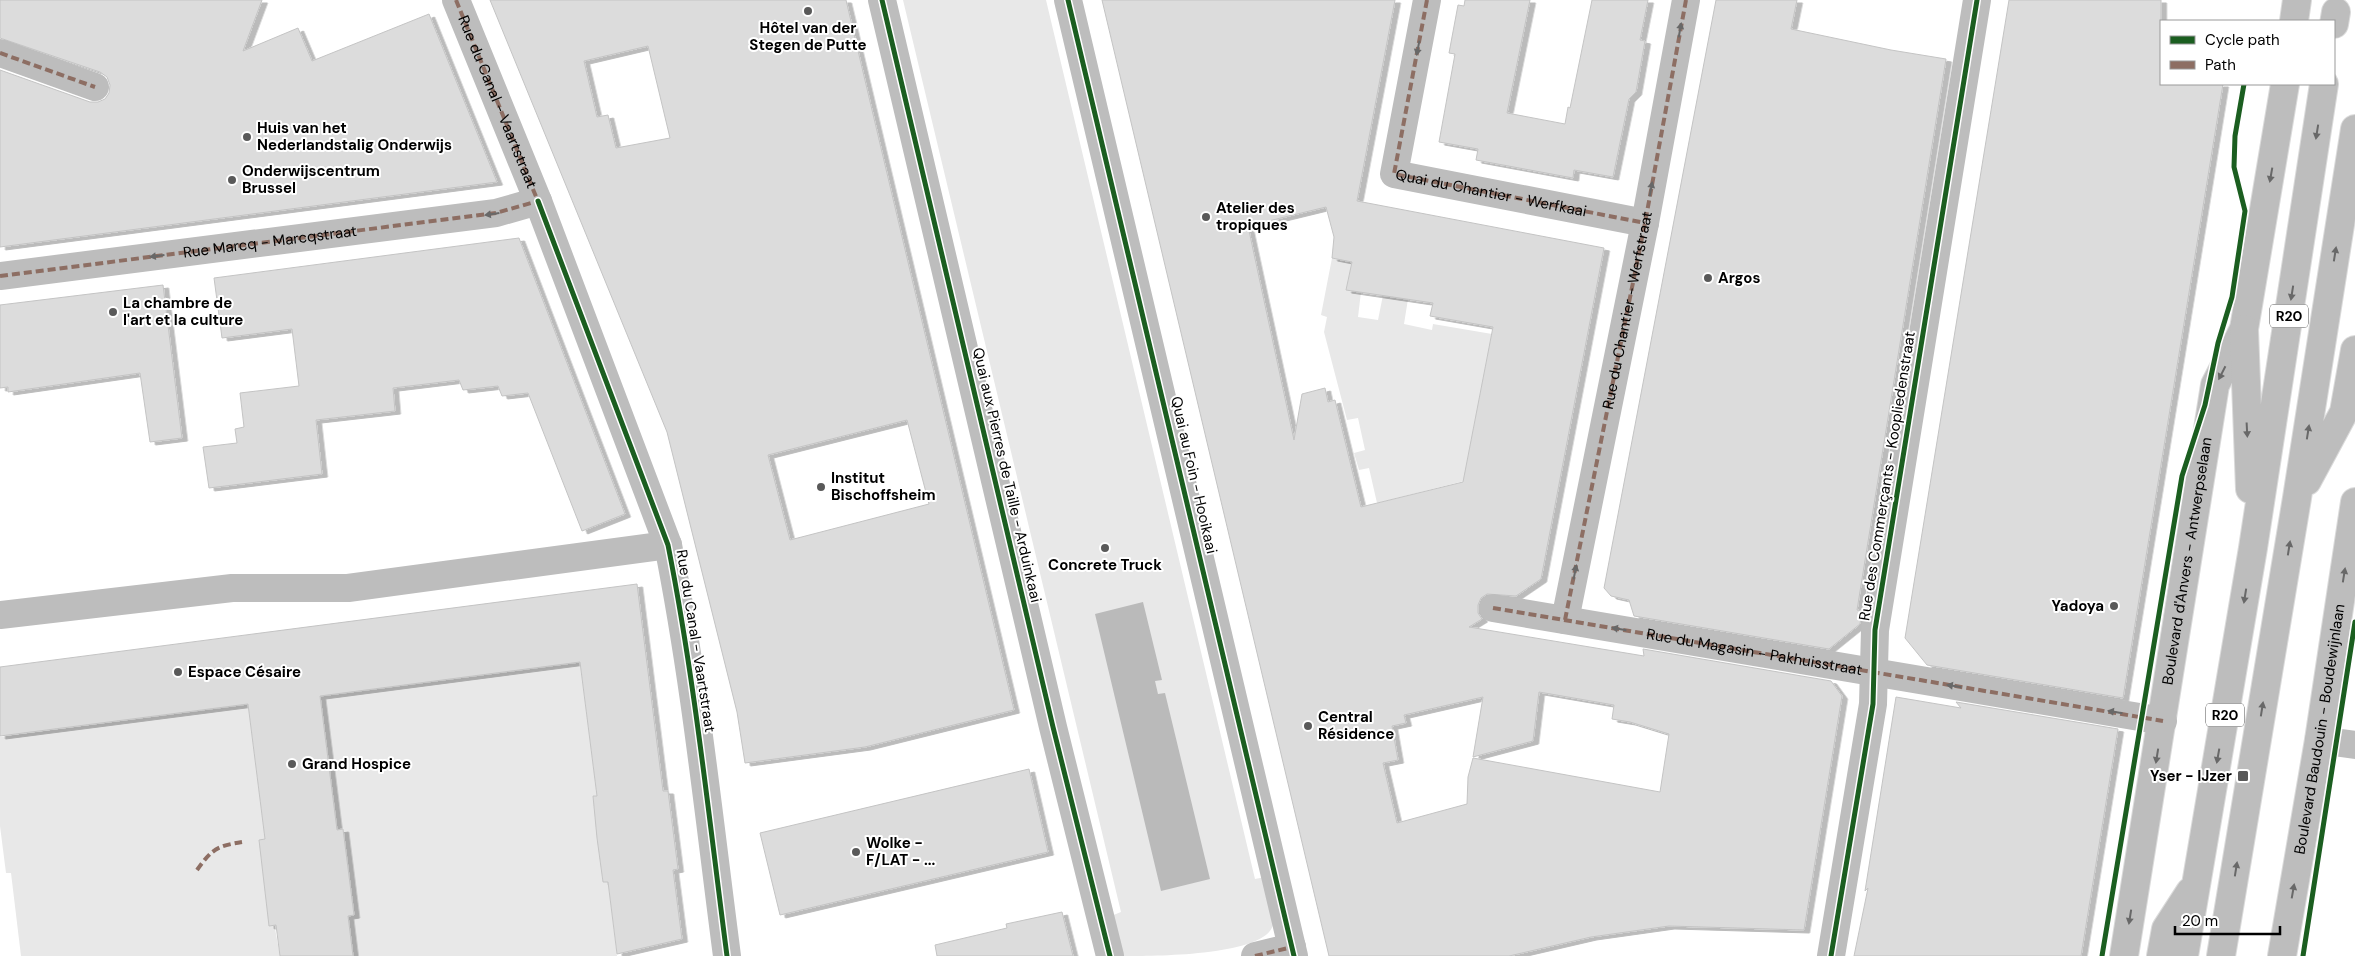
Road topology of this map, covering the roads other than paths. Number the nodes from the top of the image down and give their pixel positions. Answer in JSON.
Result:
{"nodes":[{"id":1,"x":456,"y":0,"type":"edge"},
{"id":2,"x":882,"y":0,"type":"edge"},
{"id":3,"x":1068,"y":0,"type":"edge"},
{"id":4,"x":1427,"y":0,"type":"edge"},
{"id":5,"x":1686,"y":0,"type":"edge"},
{"id":6,"x":1977,"y":0,"type":"edge"},
{"id":7,"x":2297,"y":0,"type":"edge"},
{"id":8,"x":2294,"y":20,"type":"edge"},
{"id":9,"x":0,"y":53,"type":"edge"},
{"id":10,"x":2285,"y":85,"type":"edge"},
{"id":11,"x":2324,"y":85,"type":"edge"},
{"id":12,"x":95,"y":87,"type":"dead end"},
{"id":13,"x":2355,"y":129,"type":"edge"},
{"id":14,"x":538,"y":201,"type":"junction"},
{"id":15,"x":1645,"y":224,"type":"junction"},
{"id":16,"x":0,"y":276,"type":"edge"},
{"id":17,"x":2244,"y":329,"type":"junction"},
{"id":18,"x":2355,"y":350,"type":"edge"},
{"id":19,"x":2297,"y":498,"type":"junction"},
{"id":20,"x":2355,"y":502,"type":"edge"},
{"id":21,"x":668,"y":545,"type":"junction"},
{"id":22,"x":2253,"y":548,"type":"junction"},
{"id":23,"x":1493,"y":608,"type":"dead end"},
{"id":24,"x":0,"y":616,"type":"edge"},
{"id":25,"x":1565,"y":620,"type":"junction"},
{"id":26,"x":1874,"y":673,"type":"junction"},
{"id":27,"x":2163,"y":721,"type":"junction"},
{"id":28,"x":2319,"y":740,"type":"junction"},
{"id":29,"x":2355,"y":745,"type":"edge"},
{"id":30,"x":2197,"y":882,"type":"junction"},
{"id":31,"x":2228,"y":917,"type":"junction"},
{"id":32,"x":1293,"y":952,"type":"edge"},
{"id":33,"x":727,"y":956,"type":"edge"},
{"id":34,"x":1110,"y":956,"type":"edge"},
{"id":35,"x":1255,"y":956,"type":"edge"},
{"id":36,"x":1831,"y":956,"type":"edge"},
{"id":37,"x":2124,"y":956,"type":"edge"},
{"id":38,"x":2161,"y":956,"type":"edge"},
{"id":39,"x":2184,"y":956,"type":"edge"},
{"id":40,"x":2221,"y":956,"type":"edge"},
{"id":41,"x":2230,"y":956,"type":"edge"},
{"id":42,"x":2282,"y":956,"type":"edge"}],
"edges":[{"from":1,"to":14,"type":"main road","name":"Rue du Canal - Vaartstraat"},
{"from":2,"to":34,"type":"main road","name":"Quai aux Pierres de Taille - Arduinkaai"},
{"from":3,"to":32,"type":"main road","name":"Quai au Foin - Hooikaai"},
{"from":4,"to":15,"type":"main road","name":"Quai du Chantier - Werfkaai","one_way":true},
{"from":15,"to":5,"type":"main road","name":"Rue du Chantier - Werfstraat","one_way":true},
{"from":6,"to":26,"type":"main road","name":"Rue des Commerçants - Koopliedenstraat"},
{"from":7,"to":8,"type":"main road"},
{"from":9,"to":12,"type":"main road"},
{"from":10,"to":17,"type":"main road","name":"Boulevard d'Anvers - Antwerpselaan","one_way":true},
{"from":11,"to":22,"type":"main road","number":"R20","one_way":true},
{"from":19,"to":13,"type":"main road","number":"R20","one_way":true},
{"from":14,"to":16,"type":"main road","name":"Rue Marcq - Marcqstraat","one_way":true},
{"from":14,"to":21,"type":"main road","name":"Rue du Canal - Vaartstraat"},
{"from":25,"to":15,"type":"main road","name":"Rue du Chantier - Werfstraat","one_way":true},
{"from":17,"to":22,"type":"main road","one_way":true},
{"from":17,"to":27,"type":"main road","name":"Boulevard d'Anvers - Antwerpselaan","one_way":true},
{"from":18,"to":19,"type":"main road"},
{"from":31,"to":19,"type":"main road","number":"R20","one_way":true},
{"from":28,"to":20,"type":"main road","name":"Boulevard Baudouin - Boudewijnlaan","one_way":true},
{"from":21,"to":24,"type":"main road"},
{"from":21,"to":33,"type":"main road","name":"Rue du Canal - Vaartstraat"},
{"from":22,"to":30,"type":"main road","number":"R20","one_way":true},
{"from":23,"to":25,"type":"main road","name":"Rue du Magasin - Pakhuisstraat"},
{"from":26,"to":25,"type":"main road","name":"Rue du Magasin - Pakhuisstraat","one_way":true},
{"from":27,"to":26,"type":"main road","name":"Rue du Magasin - Pakhuisstraat","one_way":true},
{"from":26,"to":36,"type":"main road","name":"Rue des Commerçants - Koopliedenstraat"},
{"from":27,"to":37,"type":"main road","name":"Boulevard d'Anvers - Antwerpselaan","one_way":true},
{"from":28,"to":29,"type":"main road"},
{"from":42,"to":28,"type":"main road","name":"Boulevard Baudouin - Boudewijnlaan","one_way":true},
{"from":30,"to":38,"type":"main road"},
{"from":30,"to":39,"type":"main road","number":"R20"},
{"from":31,"to":40,"type":"main road","number":"R20"},
{"from":31,"to":41,"type":"main road"},
{"from":32,"to":35,"type":"main road"}]}
